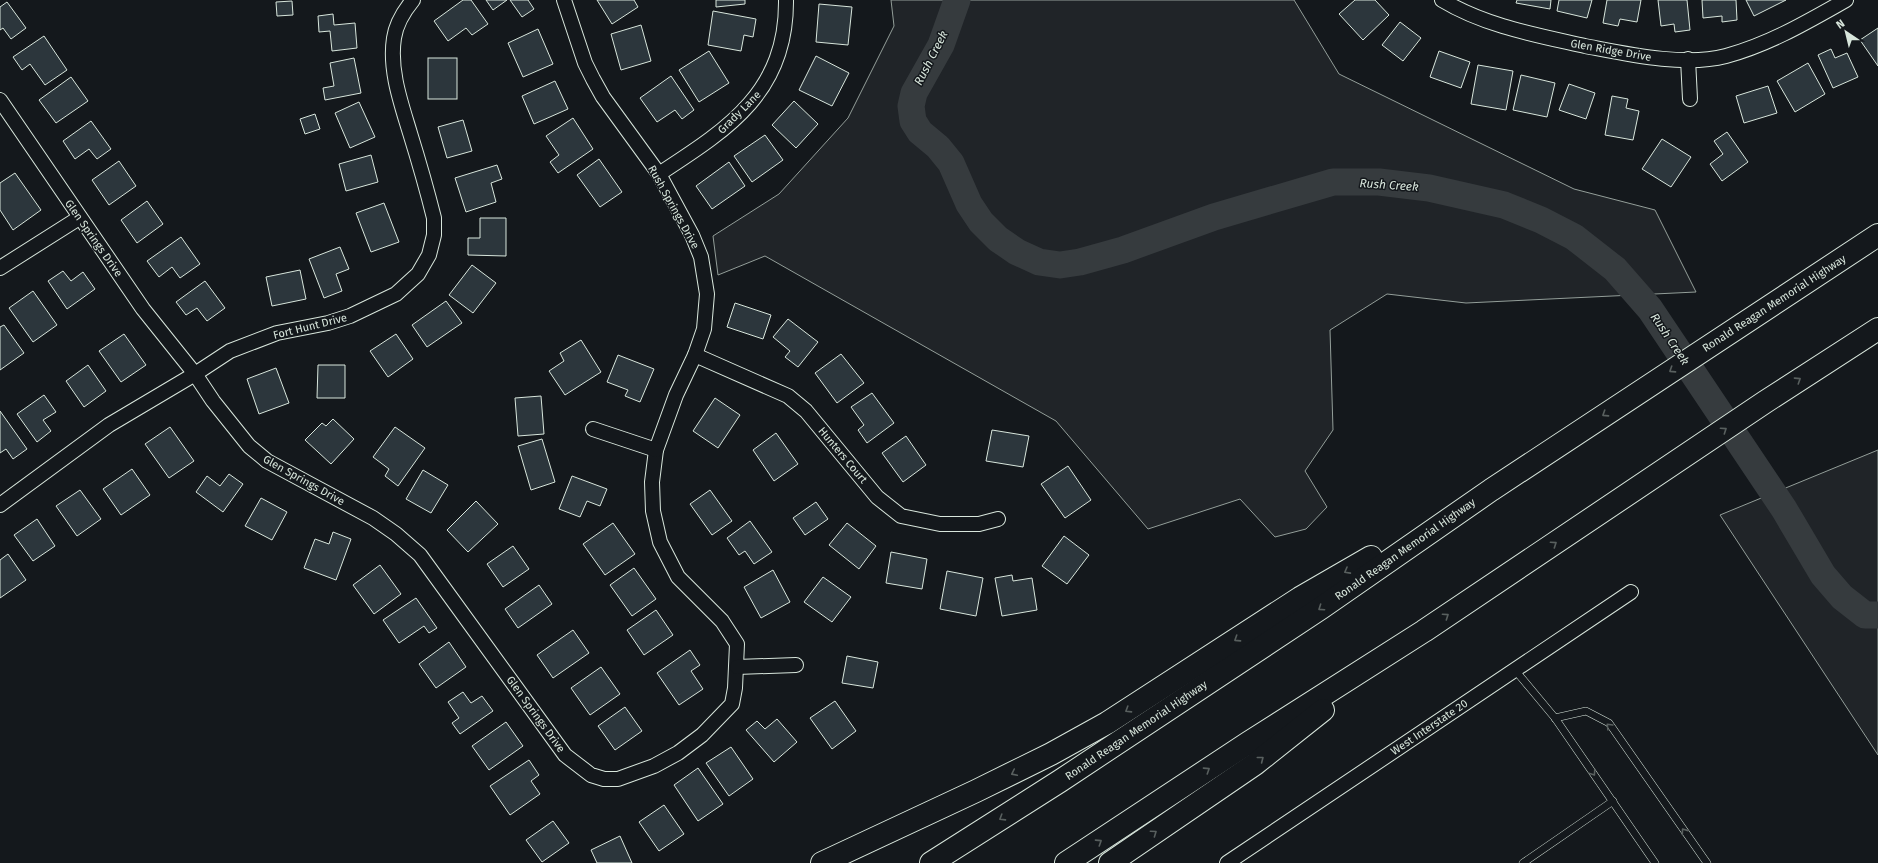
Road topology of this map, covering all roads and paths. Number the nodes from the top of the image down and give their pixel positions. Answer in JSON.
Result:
{"nodes":[{"id":1,"x":413,"y":0,"type":"edge"},
{"id":2,"x":564,"y":0,"type":"edge"},
{"id":3,"x":786,"y":0,"type":"edge"},
{"id":4,"x":1442,"y":0,"type":"edge"},
{"id":5,"x":1846,"y":0,"type":"edge"},
{"id":6,"x":1688,"y":59,"type":"junction"},
{"id":7,"x":1690,"y":99,"type":"dead end"},
{"id":8,"x":0,"y":100,"type":"edge"},
{"id":9,"x":659,"y":174,"type":"junction"},
{"id":10,"x":79,"y":218,"type":"junction"},
{"id":11,"x":1878,"y":225,"type":"edge"},
{"id":12,"x":1878,"y":235,"type":"edge"},
{"id":13,"x":0,"y":268,"type":"edge"},
{"id":14,"x":1804,"y":283,"type":"junction"},
{"id":15,"x":1878,"y":329,"type":"edge"},
{"id":16,"x":695,"y":354,"type":"junction"},
{"id":17,"x":195,"y":374,"type":"junction"},
{"id":18,"x":593,"y":429,"type":"dead end"},
{"id":19,"x":656,"y":450,"type":"junction"},
{"id":20,"x":1491,"y":490,"type":"junction"},
{"id":21,"x":0,"y":505,"type":"edge"},
{"id":22,"x":998,"y":519,"type":"dead end"},
{"id":23,"x":1631,"y":592,"type":"dead end"},
{"id":24,"x":1424,"y":631,"type":"junction"},
{"id":25,"x":796,"y":664,"type":"dead end"},
{"id":26,"x":736,"y":667,"type":"junction"},
{"id":27,"x":1515,"y":670,"type":"junction"},
{"id":28,"x":1555,"y":718,"type":"junction"},
{"id":29,"x":591,"y":775,"type":"joint"},
{"id":30,"x":1613,"y":801,"type":"junction"},
{"id":31,"x":822,"y":863,"type":"edge"},
{"id":32,"x":931,"y":863,"type":"edge"},
{"id":33,"x":1066,"y":863,"type":"edge"},
{"id":34,"x":1110,"y":863,"type":"edge"},
{"id":35,"x":1227,"y":863,"type":"edge"},
{"id":36,"x":1523,"y":863,"type":"edge"},
{"id":37,"x":1655,"y":863,"type":"edge"},
{"id":38,"x":1707,"y":863,"type":"edge"}],
"edges":[{"from":1,"to":17,"type":"street","name":"Fort Hunt Drive"},
{"from":2,"to":9,"type":"street","name":"Rush Springs Drive"},
{"from":3,"to":9,"type":"street","name":"Grady Lane"},
{"from":4,"to":6,"type":"street","name":"Glen Ridge Drive"},
{"from":5,"to":6,"type":"street","name":"Glen Ridge Drive"},
{"from":6,"to":7,"type":"street"},
{"from":8,"to":10,"type":"street","name":"Glen Springs Drive"},
{"from":9,"to":16,"type":"street","name":"Rush Springs Drive"},
{"from":10,"to":13,"type":"street"},
{"from":10,"to":17,"type":"street","name":"Glen Springs Drive"},
{"from":11,"to":14,"type":"highway"},
{"from":12,"to":14,"type":"highway","name":"Ronald Reagan Memorial Highway"},
{"from":14,"to":20,"type":"highway","name":"Ronald Reagan Memorial Highway","one_way":true},
{"from":24,"to":15,"type":"highway","one_way":true},
{"from":16,"to":19,"type":"street","name":"Rush Springs Drive"},
{"from":16,"to":22,"type":"street","name":"Hunters Court"},
{"from":17,"to":21,"type":"street","name":"Fort Hunt Drive"},
{"from":17,"to":29,"type":"street","name":"Glen Springs Drive"},
{"from":18,"to":19,"type":"street"},
{"from":19,"to":26,"type":"street","name":"Rush Springs Drive"},
{"from":20,"to":31,"type":"highway","one_way":true},
{"from":20,"to":32,"type":"highway","name":"Ronald Reagan Memorial Highway","one_way":true},
{"from":23,"to":27,"type":"street","name":"West Interstate 20"},
{"from":33,"to":24,"type":"highway","one_way":true},
{"from":34,"to":24,"type":"highway","one_way":true},
{"from":25,"to":26,"type":"street"},
{"from":26,"to":29,"type":"street","name":"Rush Springs Drive"},
{"from":27,"to":28,"type":"lane"},
{"from":27,"to":35,"type":"street","name":"West Interstate 20"},
{"from":28,"to":30,"type":"lane","one_way":true},
{"from":38,"to":28,"type":"lane","one_way":true},
{"from":30,"to":36,"type":"lane"},
{"from":30,"to":37,"type":"lane"}]}
